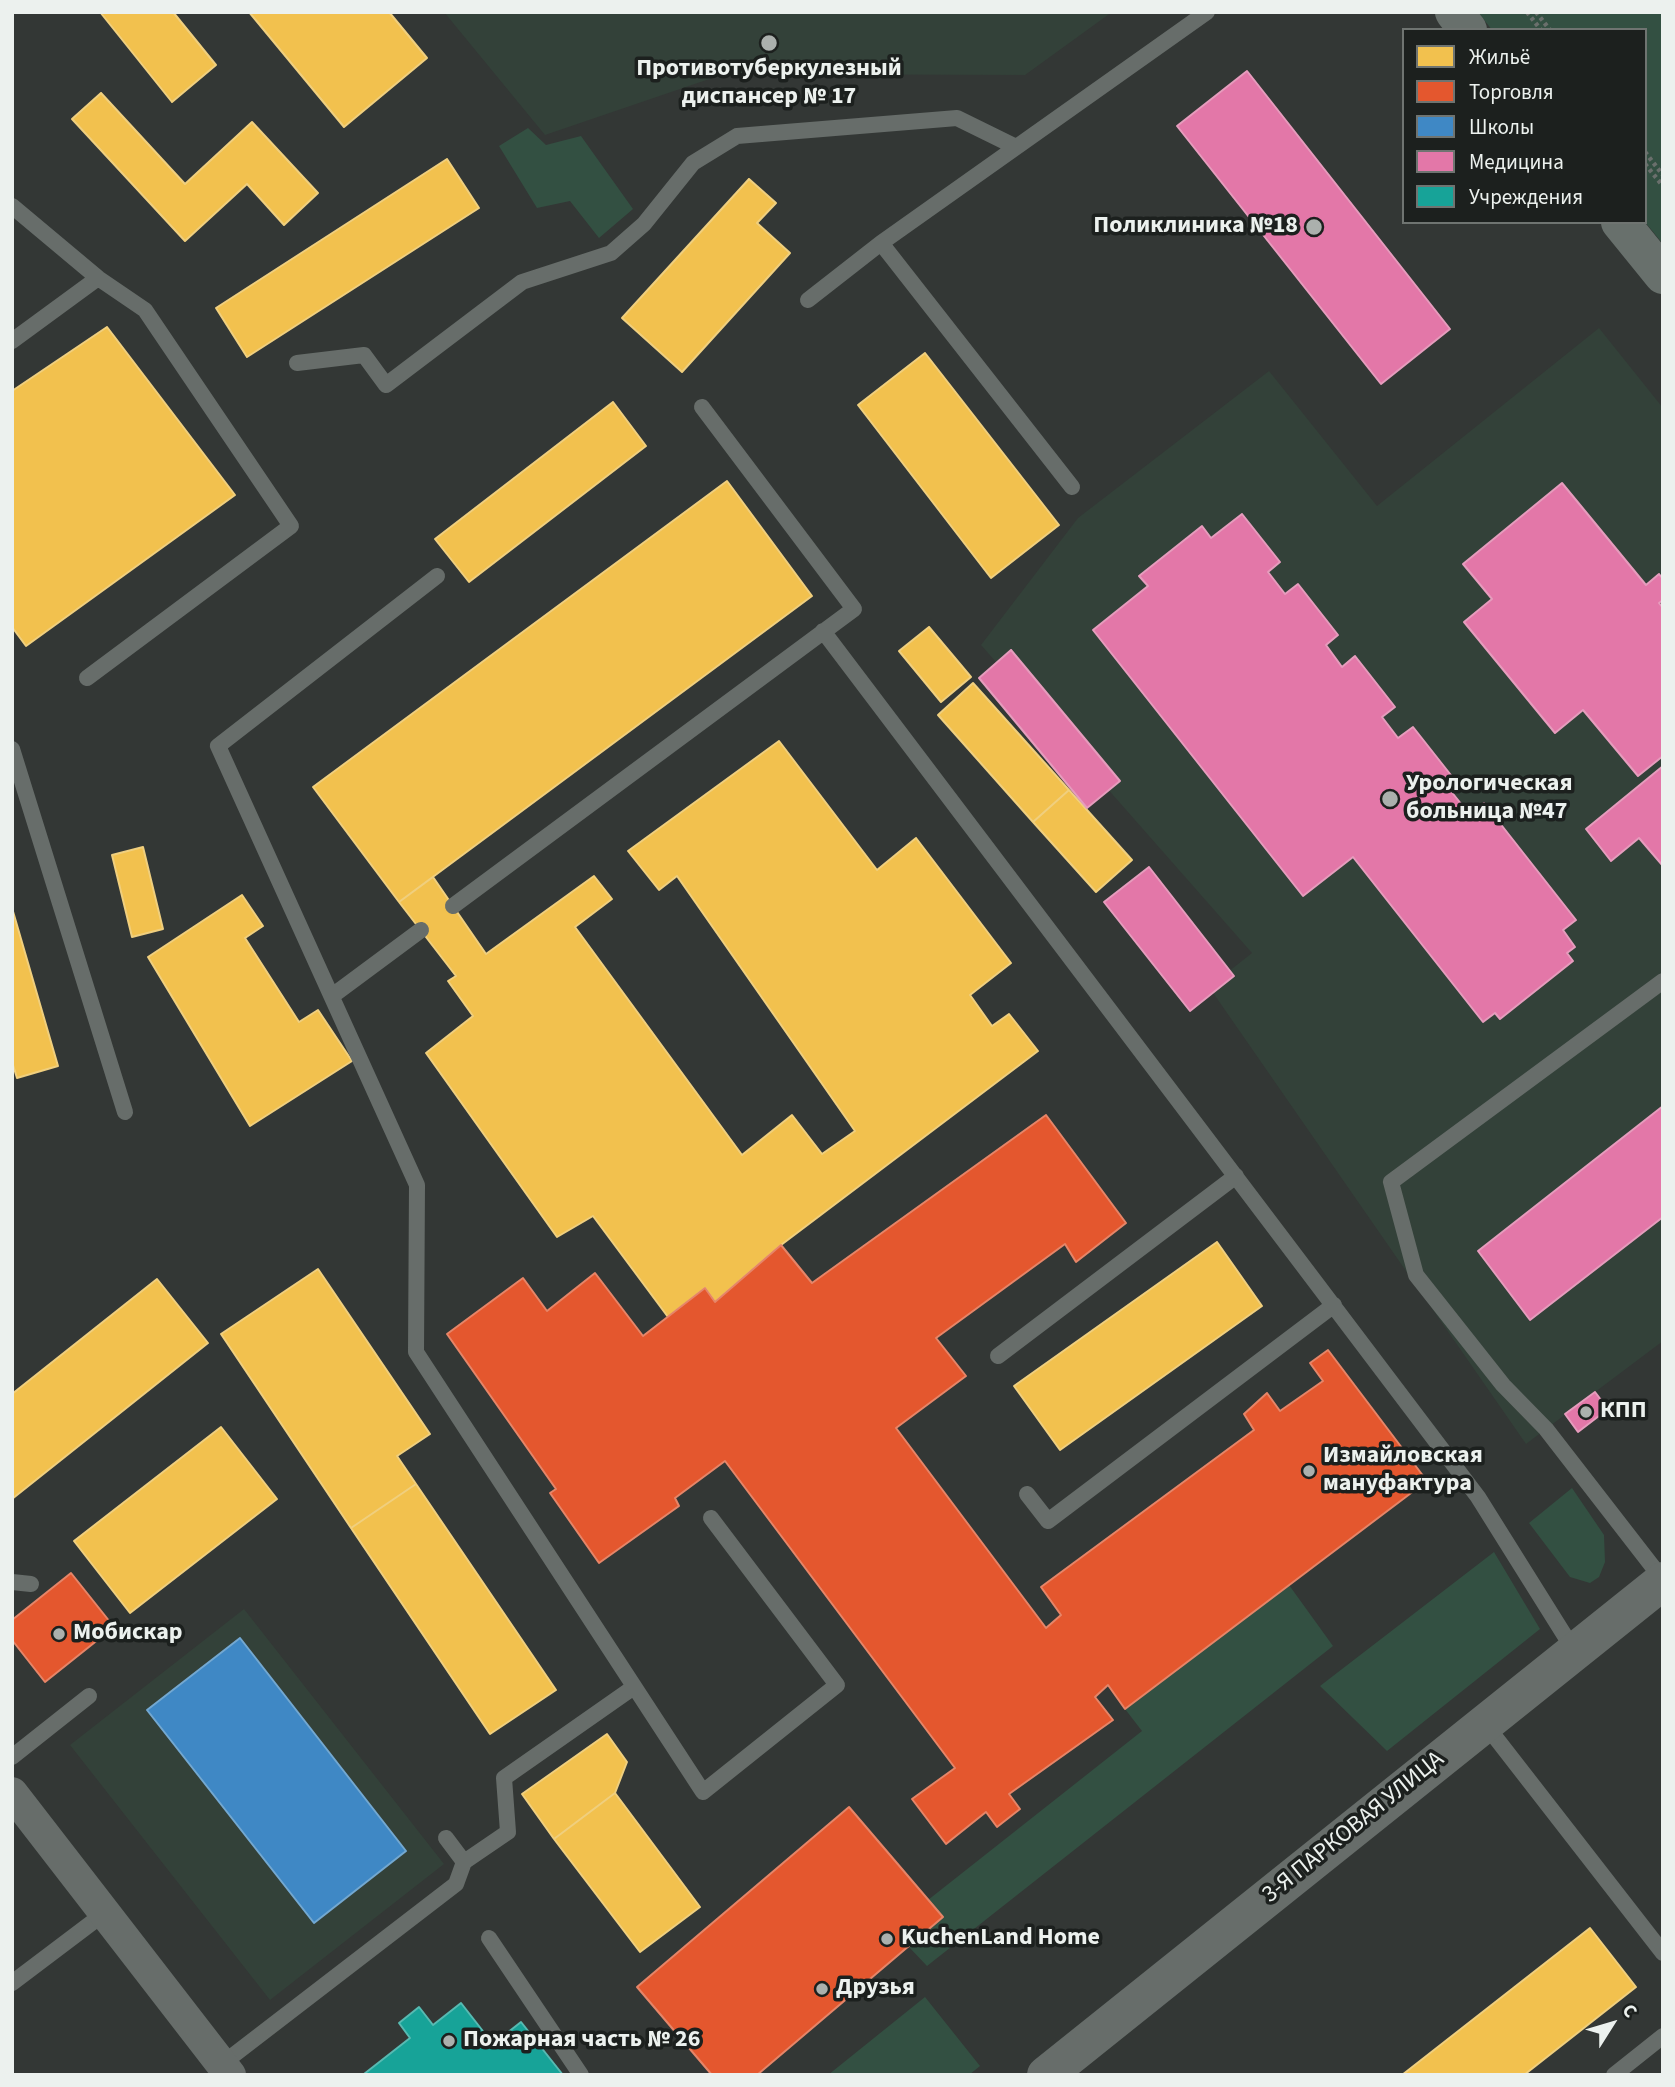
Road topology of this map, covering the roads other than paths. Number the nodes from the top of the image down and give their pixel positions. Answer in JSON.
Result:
{"nodes":[{"id":1,"x":1207,"y":12,"type":"edge"},
{"id":2,"x":1454,"y":12,"type":"edge"},
{"id":3,"x":1466,"y":28,"type":"edge"},
{"id":4,"x":1016,"y":147,"type":"junction"},
{"id":5,"x":12,"y":206,"type":"edge"},
{"id":6,"x":1622,"y":224,"type":"edge"},
{"id":7,"x":881,"y":243,"type":"junction"},
{"id":8,"x":1663,"y":275,"type":"edge"},
{"id":9,"x":98,"y":278,"type":"junction"},
{"id":10,"x":808,"y":300,"type":"dead end"},
{"id":11,"x":12,"y":341,"type":"edge"},
{"id":12,"x":297,"y":362,"type":"dead end"},
{"id":13,"x":702,"y":407,"type":"dead end"},
{"id":14,"x":1072,"y":487,"type":"dead end"},
{"id":15,"x":437,"y":576,"type":"dead end"},
{"id":16,"x":823,"y":631,"type":"junction"},
{"id":17,"x":87,"y":678,"type":"dead end"},
{"id":18,"x":12,"y":749,"type":"edge"},
{"id":19,"x":453,"y":906,"type":"dead end"},
{"id":20,"x":421,"y":930,"type":"dead end"},
{"id":21,"x":1663,"y":981,"type":"edge"},
{"id":22,"x":332,"y":996,"type":"junction"},
{"id":23,"x":125,"y":1112,"type":"dead end"},
{"id":24,"x":1236,"y":1176,"type":"junction"},
{"id":25,"x":1334,"y":1304,"type":"junction"},
{"id":26,"x":998,"y":1356,"type":"dead end"},
{"id":27,"x":1027,"y":1494,"type":"dead end"},
{"id":28,"x":711,"y":1518,"type":"dead end"},
{"id":29,"x":1663,"y":1581,"type":"edge"},
{"id":30,"x":12,"y":1582,"type":"edge"},
{"id":31,"x":31,"y":1584,"type":"dead end"},
{"id":32,"x":1575,"y":1652,"type":"junction"},
{"id":33,"x":634,"y":1687,"type":"junction"},
{"id":34,"x":89,"y":1696,"type":"dead end"},
{"id":35,"x":1485,"y":1724,"type":"junction"},
{"id":36,"x":12,"y":1757,"type":"edge"},
{"id":37,"x":12,"y":1793,"type":"edge"},
{"id":38,"x":446,"y":1838,"type":"dead end"},
{"id":39,"x":464,"y":1862,"type":"junction"},
{"id":40,"x":106,"y":1912,"type":"junction"},
{"id":41,"x":489,"y":1938,"type":"dead end"},
{"id":42,"x":1663,"y":1953,"type":"edge"},
{"id":43,"x":12,"y":1983,"type":"edge"},
{"id":44,"x":1663,"y":2036,"type":"edge"},
{"id":45,"x":226,"y":2069,"type":"edge"},
{"id":46,"x":581,"y":2075,"type":"edge"},
{"id":47,"x":1046,"y":2075,"type":"edge"},
{"id":48,"x":1614,"y":2075,"type":"edge"}],
"edges":[{"from":1,"to":4,"type":"lane"},
{"from":2,"to":3,"type":"main road"},
{"from":4,"to":7,"type":"lane"},
{"from":4,"to":12,"type":"lane"},
{"from":5,"to":9,"type":"lane"},
{"from":6,"to":8,"type":"main road"},
{"from":7,"to":10,"type":"lane"},
{"from":7,"to":14,"type":"lane"},
{"from":9,"to":11,"type":"lane"},
{"from":9,"to":17,"type":"lane"},
{"from":13,"to":16,"type":"lane"},
{"from":15,"to":22,"type":"lane"},
{"from":16,"to":19,"type":"lane"},
{"from":16,"to":24,"type":"lane"},
{"from":18,"to":23,"type":"lane"},
{"from":20,"to":22,"type":"lane"},
{"from":21,"to":29,"type":"lane"},
{"from":22,"to":33,"type":"lane"},
{"from":24,"to":25,"type":"lane"},
{"from":24,"to":26,"type":"lane"},
{"from":25,"to":27,"type":"lane"},
{"from":25,"to":32,"type":"lane"},
{"from":28,"to":33,"type":"lane"},
{"from":29,"to":32,"type":"street","name":"3-Я ПАРКОВАЯ УЛИЦА"},
{"from":30,"to":31,"type":"lane"},
{"from":32,"to":35,"type":"street","name":"3-Я ПАРКОВАЯ УЛИЦА"},
{"from":33,"to":39,"type":"lane"},
{"from":34,"to":36,"type":"lane"},
{"from":35,"to":42,"type":"lane"},
{"from":35,"to":47,"type":"street","name":"3-Я ПАРКОВАЯ УЛИЦА"},
{"from":37,"to":40,"type":"street"},
{"from":38,"to":39,"type":"lane"},
{"from":39,"to":45,"type":"lane"},
{"from":40,"to":43,"type":"lane"},
{"from":40,"to":45,"type":"street"},
{"from":41,"to":46,"type":"lane"},
{"from":44,"to":48,"type":"lane"}]}
